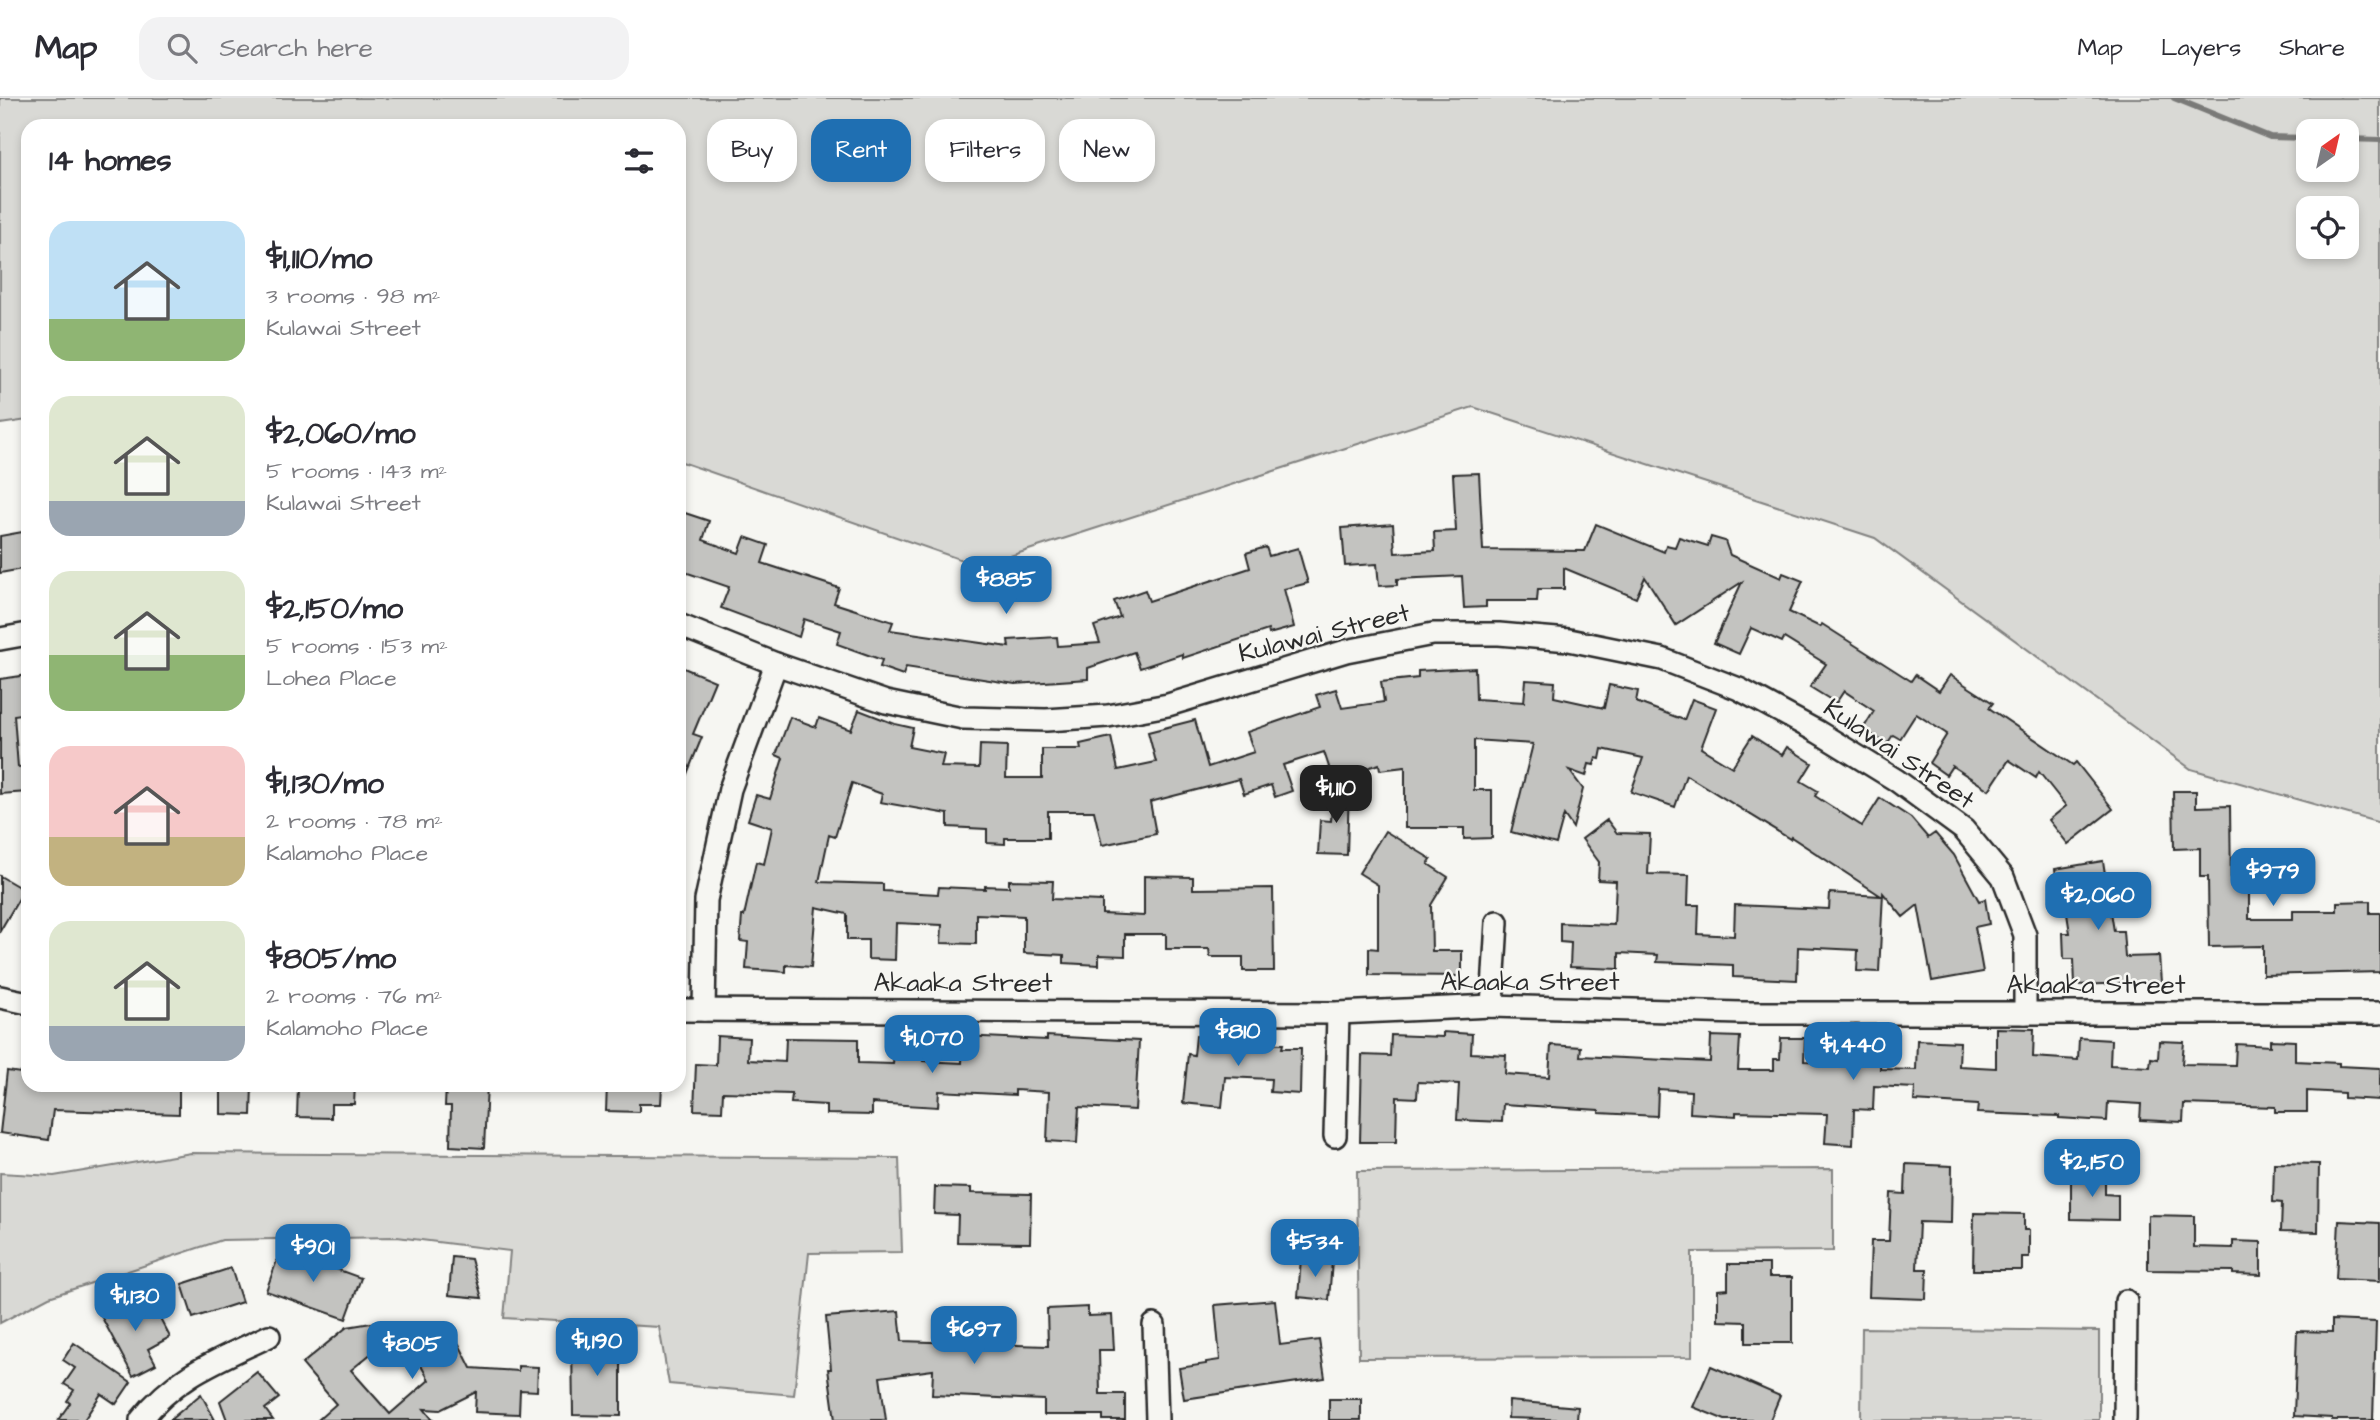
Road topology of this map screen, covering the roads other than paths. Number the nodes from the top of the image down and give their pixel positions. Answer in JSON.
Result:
{"nodes":[{"id":1,"x":686,"y":628,"type":"edge"},
{"id":2,"x":21,"y":635,"type":"edge"},
{"id":3,"x":0,"y":639,"type":"edge"},
{"id":4,"x":776,"y":664,"type":"junction"},
{"id":5,"x":1497,"y":922,"type":"dead end"},
{"id":6,"x":0,"y":997,"type":"edge"},
{"id":7,"x":21,"y":1002,"type":"edge"},
{"id":8,"x":1492,"y":1006,"type":"junction"},
{"id":9,"x":686,"y":1010,"type":"edge"},
{"id":10,"x":704,"y":1010,"type":"junction"},
{"id":11,"x":1338,"y":1013,"type":"junction"},
{"id":12,"x":2025,"y":1013,"type":"junction"},
{"id":13,"x":2380,"y":1013,"type":"edge"},
{"id":14,"x":1335,"y":1136,"type":"dead end"},
{"id":15,"x":2126,"y":1301,"type":"dead end"},
{"id":16,"x":1154,"y":1325,"type":"dead end"},
{"id":17,"x":269,"y":1336,"type":"dead end"},
{"id":18,"x":141,"y":1420,"type":"edge"},
{"id":19,"x":1157,"y":1420,"type":"edge"},
{"id":20,"x":2125,"y":1420,"type":"edge"}],
"edges":[{"from":1,"to":4,"type":"street","name":"Kulawai Street"},
{"from":2,"to":3,"type":"street"},
{"from":4,"to":10,"type":"street"},
{"from":4,"to":12,"type":"street","name":"Kulawai Street"},
{"from":5,"to":8,"type":"street"},
{"from":6,"to":7,"type":"street"},
{"from":8,"to":11,"type":"street","name":"Akaaka Street"},
{"from":8,"to":12,"type":"street","name":"Akaaka Street"},
{"from":9,"to":10,"type":"street","name":"Akaaka Street"},
{"from":10,"to":11,"type":"street","name":"Akaaka Street"},
{"from":11,"to":14,"type":"street"},
{"from":12,"to":13,"type":"street","name":"Akaaka Street"},
{"from":15,"to":20,"type":"street"},
{"from":16,"to":19,"type":"street"},
{"from":17,"to":18,"type":"street"}]}
